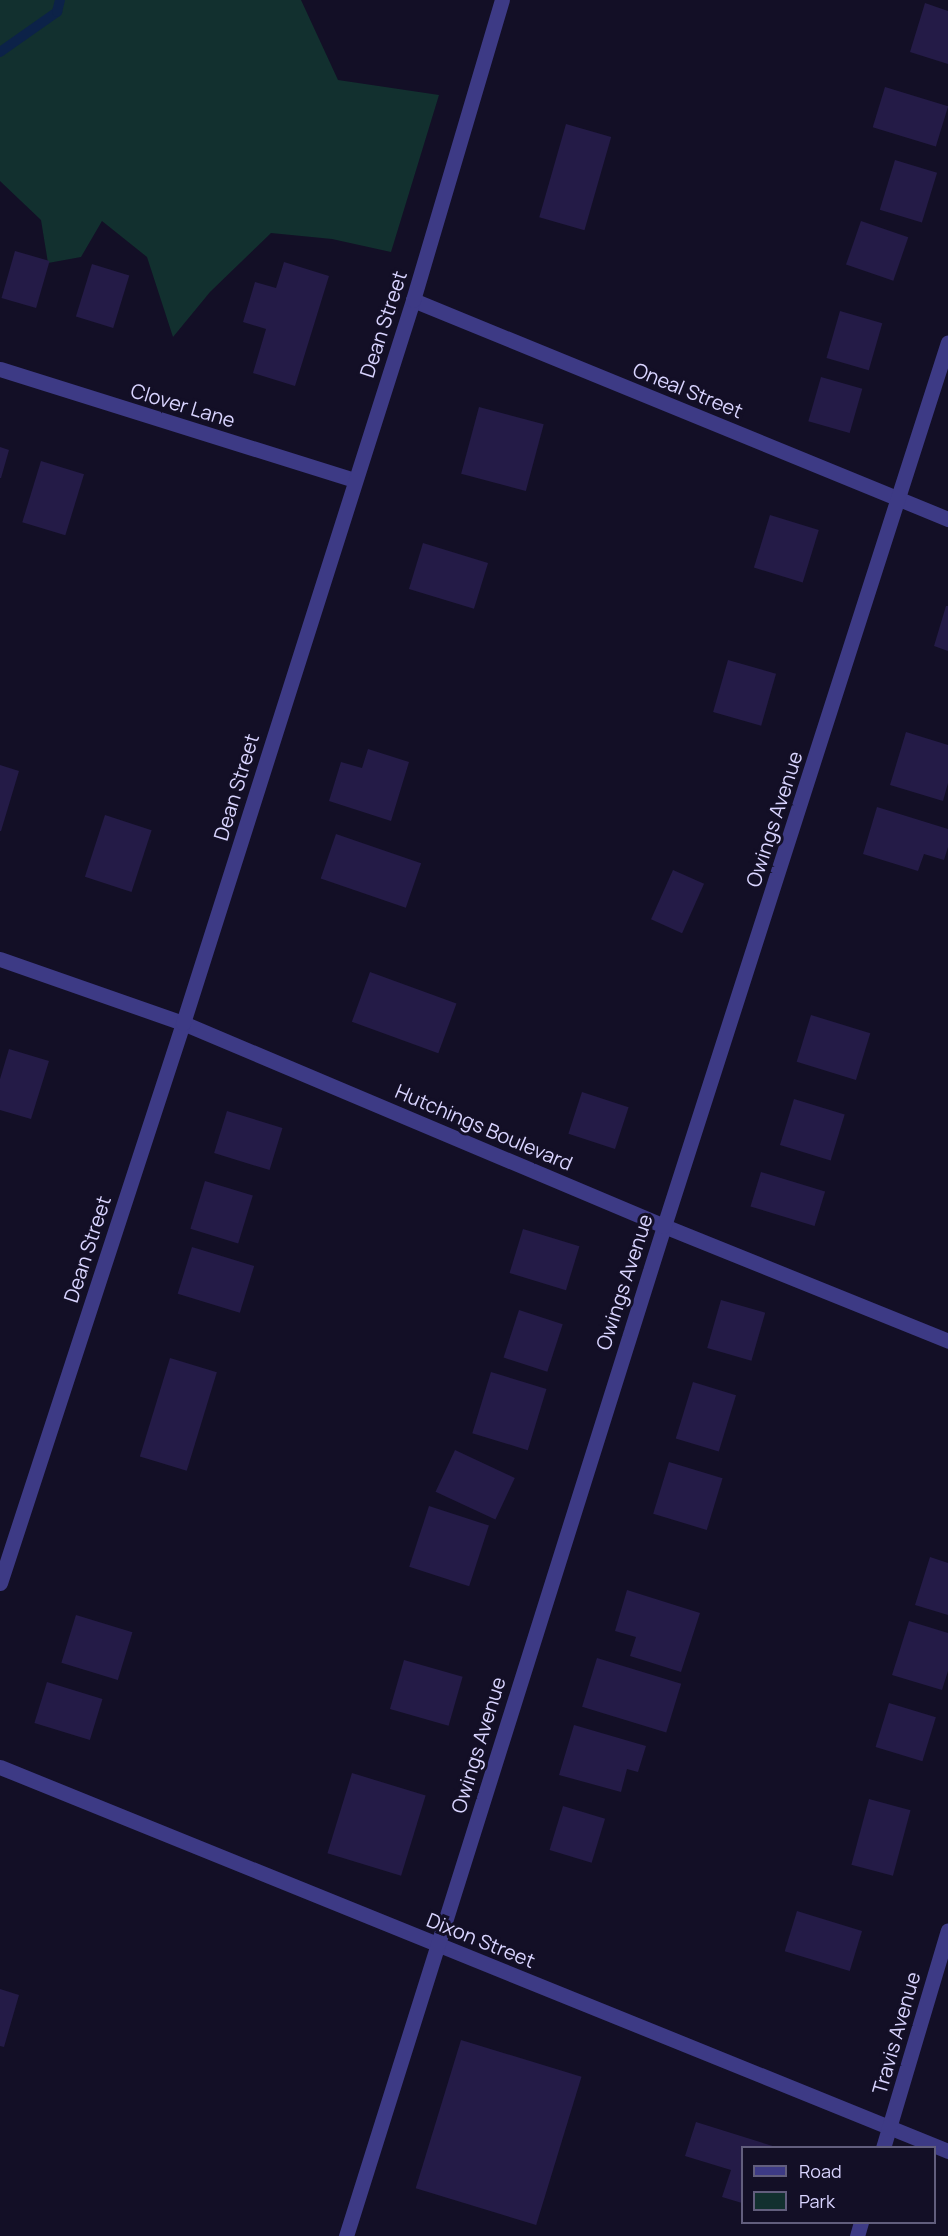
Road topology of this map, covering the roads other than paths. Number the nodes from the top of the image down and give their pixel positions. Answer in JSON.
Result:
{"nodes":[{"id":1,"x":502,"y":0,"type":"edge"},
{"id":2,"x":413,"y":300,"type":"junction"},
{"id":3,"x":948,"y":342,"type":"edge"},
{"id":4,"x":0,"y":369,"type":"edge"},
{"id":5,"x":354,"y":480,"type":"junction"},
{"id":6,"x":900,"y":498,"type":"junction"},
{"id":7,"x":948,"y":519,"type":"edge"},
{"id":8,"x":0,"y":959,"type":"edge"},
{"id":9,"x":183,"y":1023,"type":"junction"},
{"id":10,"x":664,"y":1226,"type":"junction"},
{"id":11,"x":948,"y":1341,"type":"edge"},
{"id":12,"x":0,"y":1583,"type":"edge"},
{"id":13,"x":0,"y":1767,"type":"edge"},
{"id":14,"x":948,"y":1930,"type":"edge"},
{"id":15,"x":438,"y":1946,"type":"junction"},
{"id":16,"x":890,"y":2127,"type":"junction"},
{"id":17,"x":885,"y":2146,"type":"edge"},
{"id":18,"x":936,"y":2146,"type":"edge"},
{"id":19,"x":346,"y":2236,"type":"edge"}],
"edges":[{"from":1,"to":2,"type":"street","name":"Dean Street"},
{"from":2,"to":5,"type":"street","name":"Dean Street"},
{"from":2,"to":6,"type":"street","name":"Oneal Street"},
{"from":3,"to":6,"type":"street","name":"Owings Avenue"},
{"from":4,"to":5,"type":"street","name":"Clover Lane"},
{"from":5,"to":9,"type":"street","name":"Dean Street"},
{"from":6,"to":7,"type":"street","name":"Oneal Street"},
{"from":6,"to":10,"type":"street","name":"Owings Avenue"},
{"from":8,"to":9,"type":"street","name":"Hutchings Boulevard"},
{"from":9,"to":10,"type":"street","name":"Hutchings Boulevard"},
{"from":9,"to":12,"type":"street","name":"Dean Street"},
{"from":10,"to":11,"type":"street","name":"Hutchings Boulevard"},
{"from":10,"to":15,"type":"street","name":"Owings Avenue"},
{"from":13,"to":15,"type":"street","name":"Dixon Street"},
{"from":14,"to":16,"type":"street","name":"Travis Avenue"},
{"from":15,"to":16,"type":"street","name":"Dixon Street"},
{"from":15,"to":19,"type":"street","name":"Owings Avenue"},
{"from":16,"to":17,"type":"street","name":"Travis Avenue"},
{"from":16,"to":18,"type":"street","name":"Dixon Street"}]}
